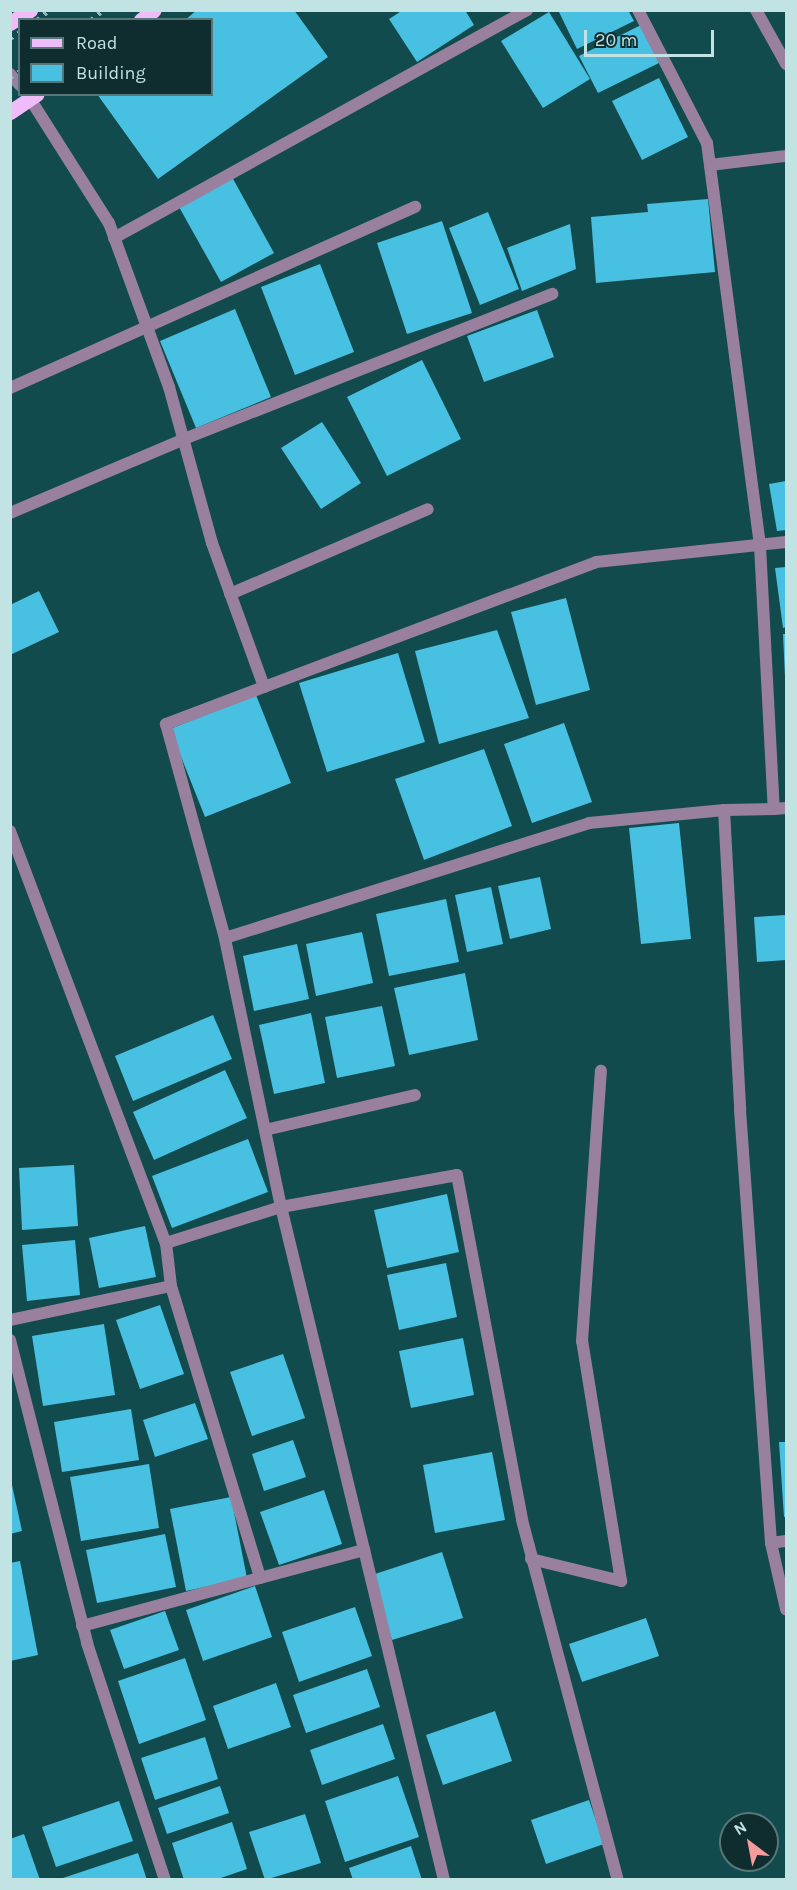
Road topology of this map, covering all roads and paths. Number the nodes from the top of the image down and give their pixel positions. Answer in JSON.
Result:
{"nodes":[{"id":1,"x":30,"y":10,"type":"edge"},
{"id":2,"x":527,"y":10,"type":"edge"},
{"id":3,"x":638,"y":10,"type":"edge"},
{"id":4,"x":756,"y":10,"type":"edge"},
{"id":5,"x":10,"y":23,"type":"edge"},
{"id":6,"x":786,"y":64,"type":"edge"},
{"id":7,"x":31,"y":96,"type":"edge"},
{"id":8,"x":10,"y":112,"type":"edge"},
{"id":9,"x":786,"y":156,"type":"edge"},
{"id":10,"x":710,"y":165,"type":"junction"},
{"id":11,"x":415,"y":207,"type":"dead end"},
{"id":12,"x":114,"y":238,"type":"junction"},
{"id":13,"x":553,"y":294,"type":"dead end"},
{"id":14,"x":147,"y":326,"type":"junction"},
{"id":15,"x":10,"y":388,"type":"edge"},
{"id":16,"x":184,"y":439,"type":"junction"},
{"id":17,"x":428,"y":509,"type":"dead end"},
{"id":18,"x":10,"y":513,"type":"edge"},
{"id":19,"x":786,"y":542,"type":"edge"},
{"id":20,"x":760,"y":546,"type":"junction"},
{"id":21,"x":230,"y":594,"type":"junction"},
{"id":22,"x":264,"y":687,"type":"junction"},
{"id":23,"x":780,"y":808,"type":"edge"},
{"id":24,"x":724,"y":810,"type":"junction"},
{"id":25,"x":10,"y":831,"type":"edge"},
{"id":26,"x":225,"y":938,"type":"junction"},
{"id":27,"x":601,"y":1071,"type":"dead end"},
{"id":28,"x":415,"y":1095,"type":"dead end"},
{"id":29,"x":265,"y":1130,"type":"junction"},
{"id":30,"x":281,"y":1207,"type":"junction"},
{"id":31,"x":166,"y":1243,"type":"junction"},
{"id":32,"x":171,"y":1287,"type":"junction"},
{"id":33,"x":10,"y":1320,"type":"edge"},
{"id":34,"x":10,"y":1340,"type":"edge"},
{"id":35,"x":786,"y":1540,"type":"edge"},
{"id":36,"x":771,"y":1543,"type":"junction"},
{"id":37,"x":364,"y":1550,"type":"junction"},
{"id":38,"x":531,"y":1559,"type":"junction"},
{"id":39,"x":260,"y":1578,"type":"junction"},
{"id":40,"x":786,"y":1609,"type":"edge"},
{"id":41,"x":82,"y":1626,"type":"junction"},
{"id":42,"x":165,"y":1880,"type":"edge"},
{"id":43,"x":444,"y":1880,"type":"edge"},
{"id":44,"x":618,"y":1880,"type":"edge"}],
"edges":[{"from":1,"to":5,"type":"main road"},
{"from":2,"to":12,"type":"street"},
{"from":3,"to":10,"type":"street"},
{"from":4,"to":6,"type":"street"},
{"from":7,"to":8,"type":"main road"},
{"from":7,"to":12,"type":"street"},
{"from":9,"to":10,"type":"street"},
{"from":10,"to":20,"type":"street"},
{"from":11,"to":14,"type":"street"},
{"from":12,"to":14,"type":"street"},
{"from":13,"to":16,"type":"street"},
{"from":14,"to":15,"type":"street"},
{"from":14,"to":16,"type":"street"},
{"from":16,"to":18,"type":"street"},
{"from":16,"to":21,"type":"street"},
{"from":17,"to":21,"type":"street"},
{"from":19,"to":20,"type":"street"},
{"from":20,"to":22,"type":"street"},
{"from":20,"to":23,"type":"street"},
{"from":21,"to":22,"type":"street"},
{"from":22,"to":26,"type":"street"},
{"from":23,"to":24,"type":"street"},
{"from":24,"to":26,"type":"street"},
{"from":24,"to":36,"type":"street"},
{"from":25,"to":31,"type":"street"},
{"from":26,"to":29,"type":"street"},
{"from":27,"to":38,"type":"street"},
{"from":28,"to":29,"type":"street"},
{"from":29,"to":30,"type":"street"},
{"from":30,"to":31,"type":"street"},
{"from":30,"to":37,"type":"street"},
{"from":30,"to":38,"type":"street"},
{"from":31,"to":32,"type":"street"},
{"from":32,"to":33,"type":"street"},
{"from":32,"to":39,"type":"street"},
{"from":34,"to":41,"type":"street"},
{"from":35,"to":36,"type":"street"},
{"from":36,"to":40,"type":"street"},
{"from":37,"to":39,"type":"street"},
{"from":37,"to":43,"type":"street"},
{"from":38,"to":44,"type":"street"},
{"from":39,"to":41,"type":"street"},
{"from":41,"to":42,"type":"street"}]}
